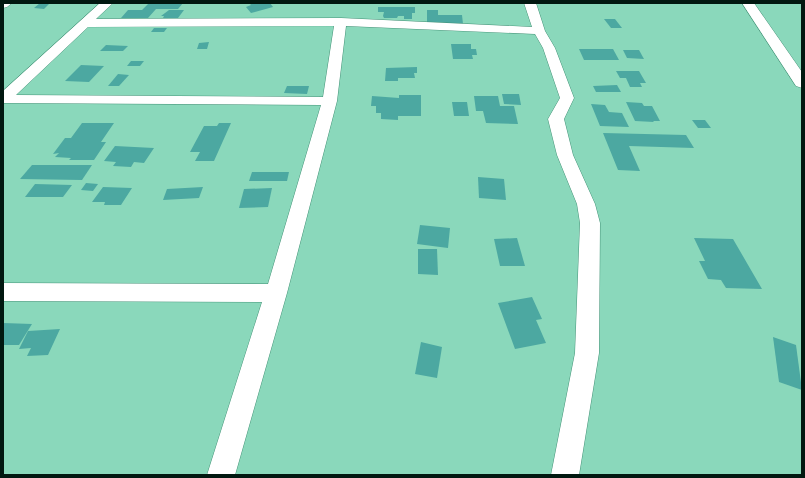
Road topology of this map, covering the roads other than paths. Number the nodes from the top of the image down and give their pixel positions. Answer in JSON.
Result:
{"nodes":[{"id":1,"x":6,"y":3,"type":"edge"},
{"id":2,"x":107,"y":3,"type":"edge"},
{"id":3,"x":530,"y":3,"type":"edge"},
{"id":4,"x":748,"y":3,"type":"edge"},
{"id":5,"x":3,"y":5,"type":"edge"},
{"id":6,"x":341,"y":22,"type":"junction"},
{"id":7,"x":85,"y":23,"type":"junction"},
{"id":8,"x":539,"y":31,"type":"junction"},
{"id":9,"x":802,"y":82,"type":"edge"},
{"id":10,"x":3,"y":99,"type":"edge"},
{"id":11,"x":330,"y":101,"type":"junction"},
{"id":12,"x":3,"y":292,"type":"edge"},
{"id":13,"x":276,"y":293,"type":"junction"},
{"id":14,"x":221,"y":475,"type":"edge"},
{"id":15,"x":565,"y":475,"type":"edge"}],
"edges":[{"from":1,"to":5,"type":"street"},
{"from":2,"to":7,"type":"street"},
{"from":3,"to":8,"type":"street"},
{"from":4,"to":9,"type":"highway"},
{"from":6,"to":7,"type":"street"},
{"from":6,"to":8,"type":"street"},
{"from":6,"to":11,"type":"street"},
{"from":7,"to":10,"type":"street"},
{"from":8,"to":15,"type":"street"},
{"from":10,"to":11,"type":"street"},
{"from":11,"to":13,"type":"street"},
{"from":12,"to":13,"type":"street"},
{"from":13,"to":14,"type":"street"}]}
